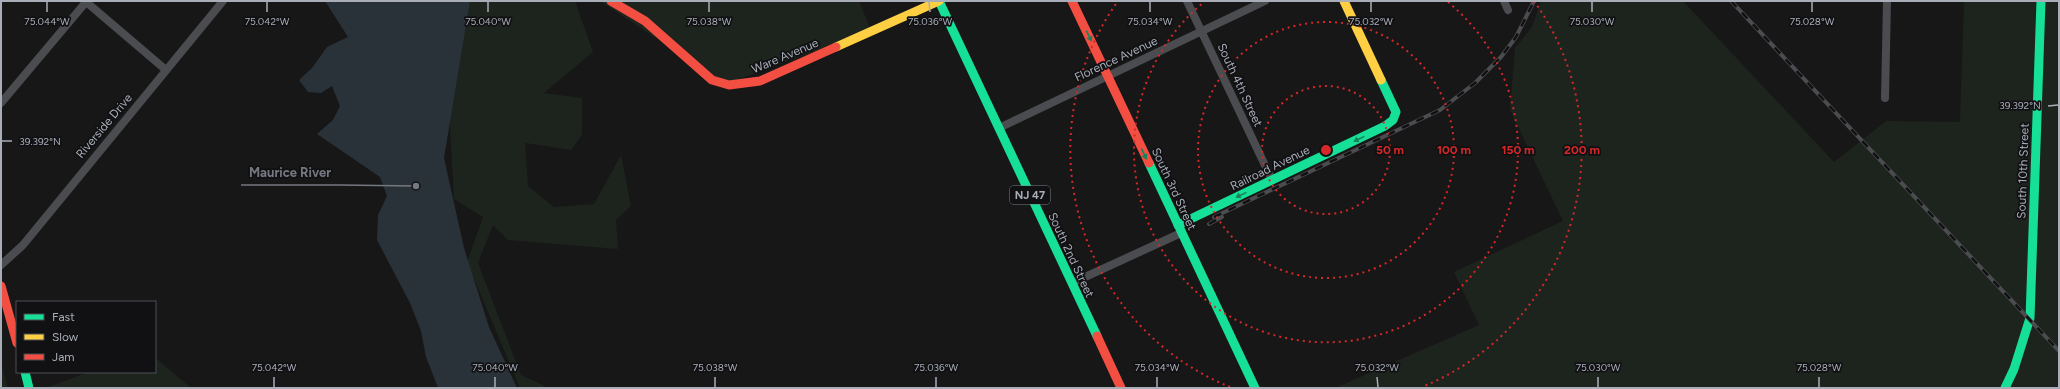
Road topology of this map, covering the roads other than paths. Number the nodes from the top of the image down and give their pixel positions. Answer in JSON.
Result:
{"nodes":[{"id":1,"x":85,"y":1,"type":"edge"},
{"id":2,"x":224,"y":1,"type":"edge"},
{"id":3,"x":611,"y":1,"type":"edge"},
{"id":4,"x":939,"y":1,"type":"edge"},
{"id":5,"x":1072,"y":1,"type":"edge"},
{"id":6,"x":1187,"y":1,"type":"edge"},
{"id":7,"x":1265,"y":1,"type":"edge"},
{"id":8,"x":1344,"y":1,"type":"edge"},
{"id":9,"x":1504,"y":1,"type":"edge"},
{"id":10,"x":1887,"y":1,"type":"edge"},
{"id":11,"x":2041,"y":1,"type":"edge"},
{"id":12,"x":1508,"y":10,"type":"dead end"},
{"id":13,"x":1202,"y":31,"type":"junction"},
{"id":14,"x":166,"y":70,"type":"junction"},
{"id":15,"x":1108,"y":76,"type":"junction"},
{"id":16,"x":1885,"y":98,"type":"dead end"},
{"id":17,"x":1,"y":103,"type":"edge"},
{"id":18,"x":999,"y":128,"type":"junction"},
{"id":19,"x":1272,"y":180,"type":"junction"},
{"id":20,"x":1179,"y":229,"type":"junction"},
{"id":21,"x":1,"y":265,"type":"edge"},
{"id":22,"x":1072,"y":283,"type":"junction"},
{"id":23,"x":1,"y":286,"type":"edge"},
{"id":24,"x":16,"y":339,"type":"edge"},
{"id":25,"x":25,"y":373,"type":"edge"},
{"id":26,"x":29,"y":388,"type":"edge"},
{"id":27,"x":1121,"y":388,"type":"edge"},
{"id":28,"x":1255,"y":388,"type":"edge"},
{"id":29,"x":2006,"y":388,"type":"edge"}],
"edges":[{"from":1,"to":14,"type":"street"},
{"from":1,"to":17,"type":"street"},
{"from":2,"to":14,"type":"street","name":"Riverside Drive"},
{"from":3,"to":4,"type":"street","name":"Ware Avenue"},
{"from":4,"to":18,"type":"street","name":"South 2nd Street","number":"NJ 47"},
{"from":5,"to":15,"type":"street","name":"South 3rd Street","one_way":true},
{"from":6,"to":13,"type":"street","name":"South 4th Street"},
{"from":7,"to":13,"type":"street","name":"Florence Avenue"},
{"from":8,"to":19,"type":"street","name":"Railroad Avenue","one_way":true},
{"from":9,"to":12,"type":"street"},
{"from":10,"to":16,"type":"street"},
{"from":11,"to":29,"type":"street","name":"South 10th Street"},
{"from":13,"to":15,"type":"street","name":"Florence Avenue"},
{"from":13,"to":19,"type":"street","name":"South 4th Street"},
{"from":14,"to":21,"type":"street","name":"Riverside Drive"},
{"from":15,"to":18,"type":"street","name":"Florence Avenue"},
{"from":15,"to":20,"type":"street","name":"South 3rd Street","one_way":true},
{"from":18,"to":22,"type":"street","name":"South 2nd Street","number":"NJ 47"},
{"from":19,"to":20,"type":"street","name":"Railroad Avenue","one_way":true},
{"from":20,"to":22,"type":"street","name":"Railroad Avenue"},
{"from":20,"to":28,"type":"street","name":"South 3rd Street"},
{"from":22,"to":27,"type":"street","name":"South 2nd Street","number":"NJ 47"},
{"from":23,"to":24,"type":"street"},
{"from":25,"to":26,"type":"street"}]}
